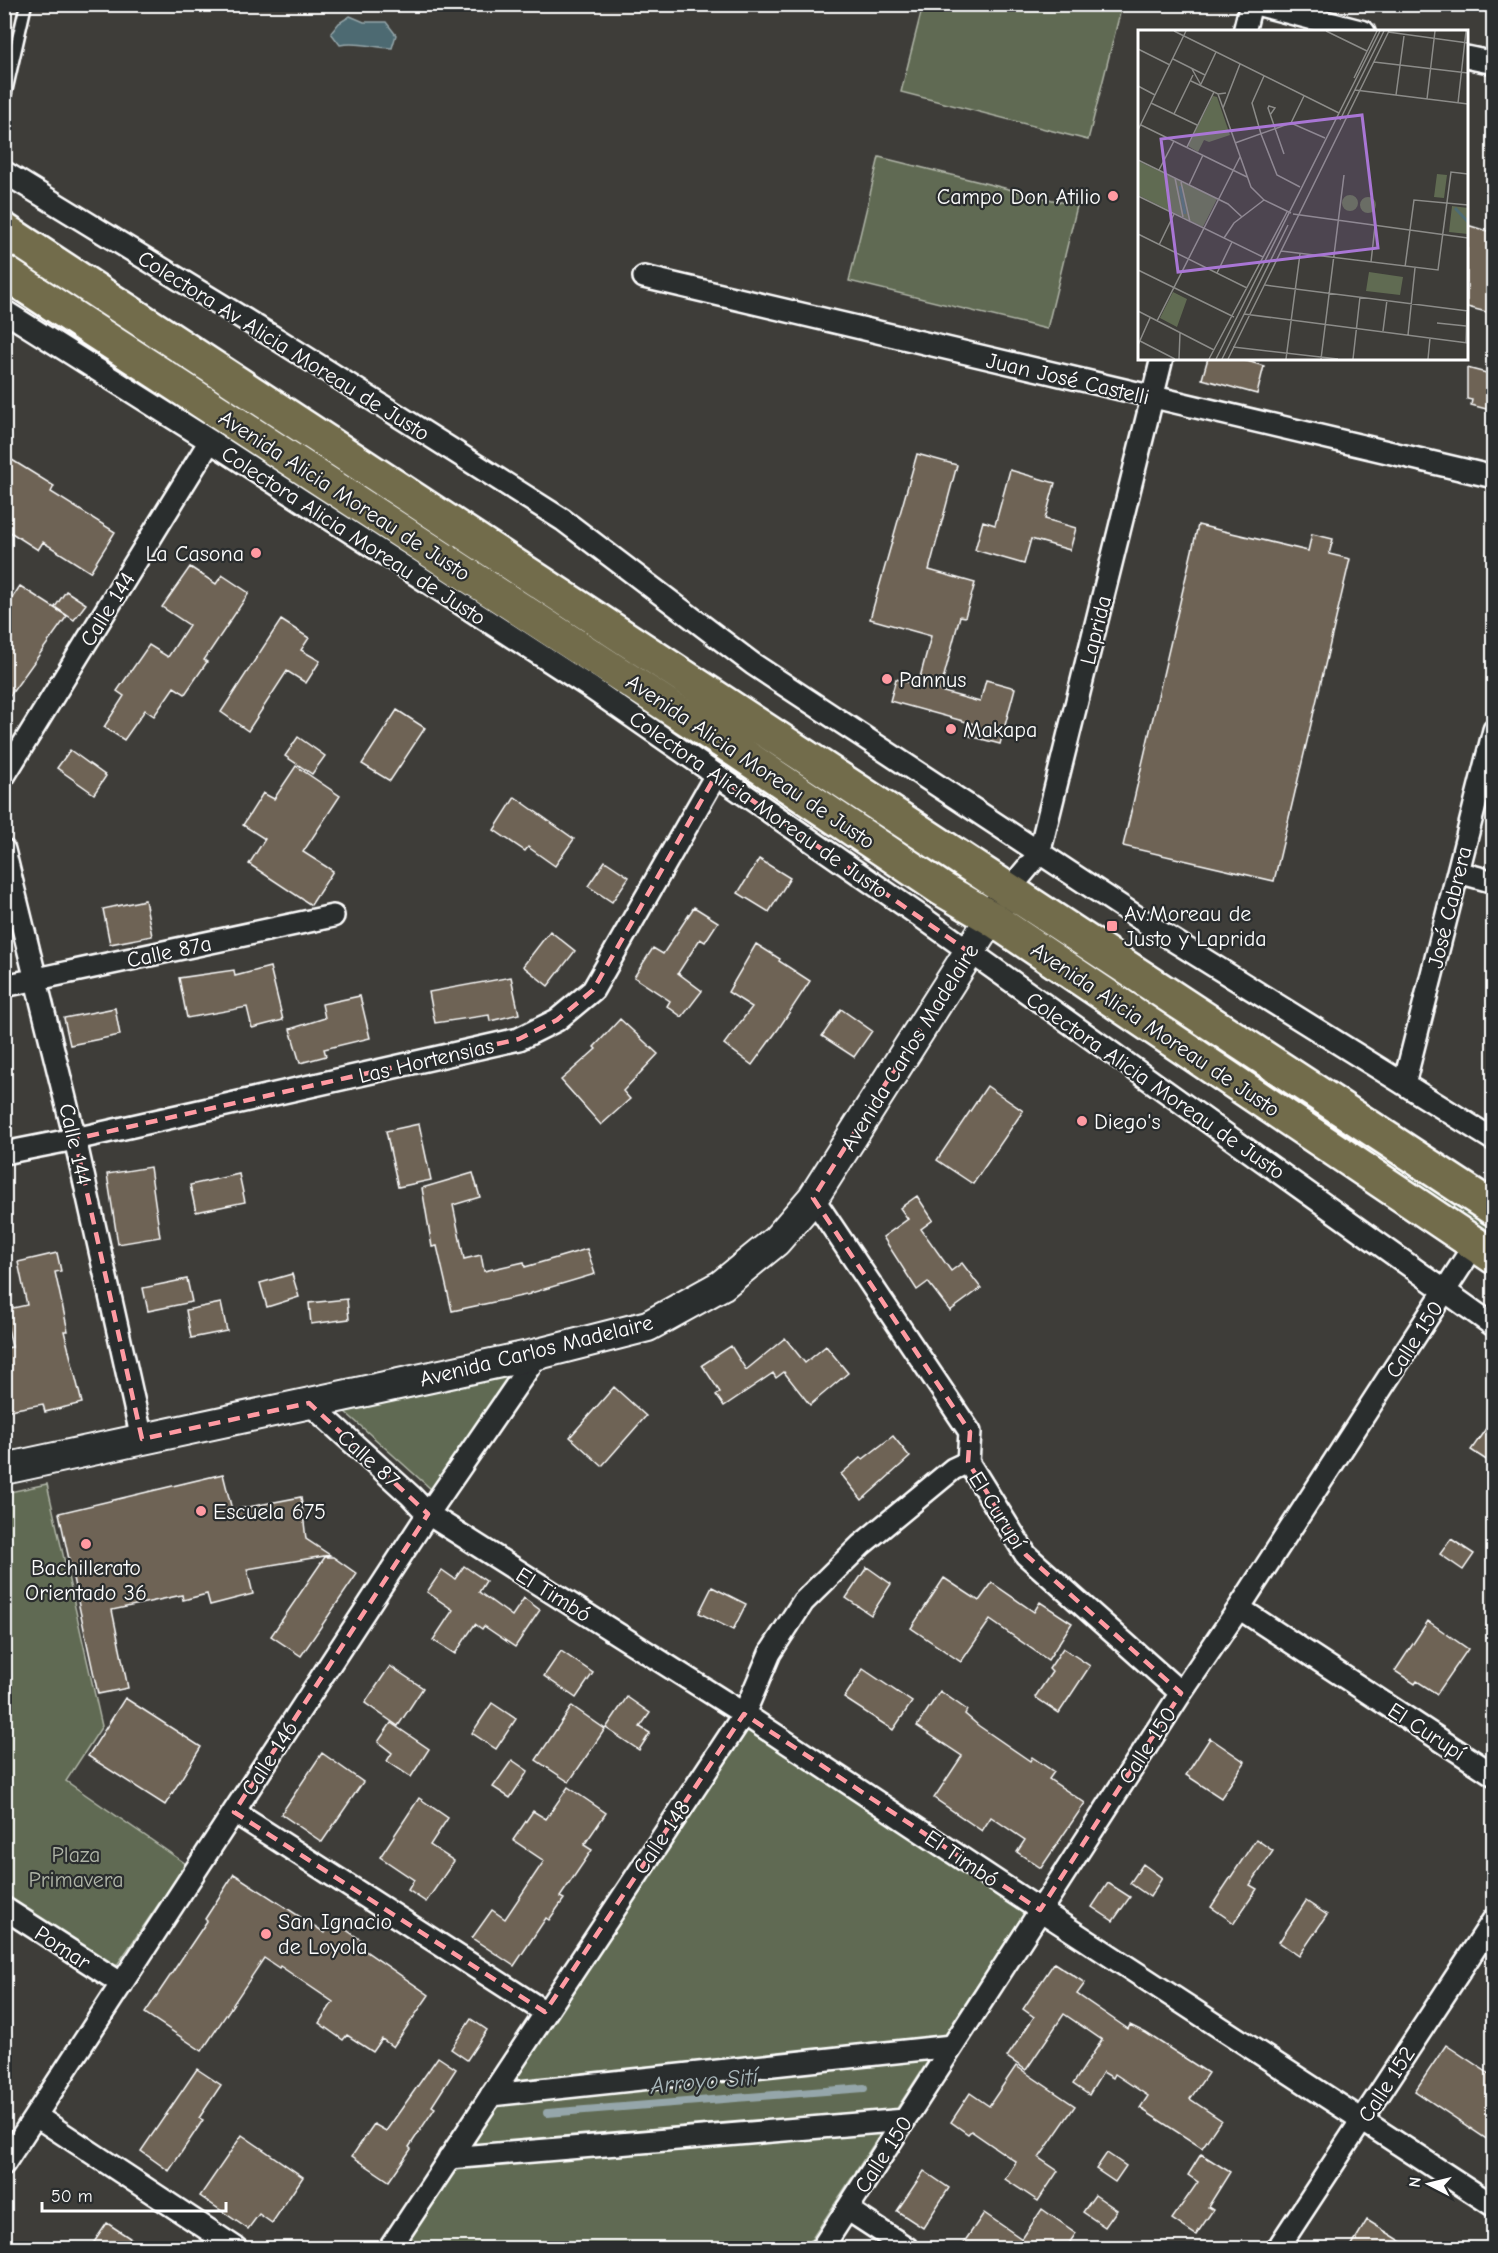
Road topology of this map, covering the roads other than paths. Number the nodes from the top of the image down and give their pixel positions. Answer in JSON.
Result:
{"nodes":[{"id":1,"x":26,"y":4,"type":"edge"},
{"id":2,"x":1251,"y":4,"type":"edge"},
{"id":3,"x":1256,"y":4,"type":"edge"},
{"id":4,"x":1244,"y":30,"type":"edge"},
{"id":5,"x":1356,"y":30,"type":"edge"},
{"id":6,"x":1468,"y":57,"type":"edge"},
{"id":7,"x":1494,"y":63,"type":"edge"},
{"id":8,"x":4,"y":101,"type":"edge"},
{"id":9,"x":4,"y":172,"type":"edge"},
{"id":10,"x":4,"y":230,"type":"edge"},
{"id":11,"x":4,"y":272,"type":"edge"},
{"id":12,"x":644,"y":277,"type":"dead end"},
{"id":13,"x":4,"y":311,"type":"edge"},
{"id":14,"x":1162,"y":360,"type":"edge"},
{"id":15,"x":1152,"y":398,"type":"junction"},
{"id":16,"x":210,"y":441,"type":"junction"},
{"id":17,"x":1494,"y":477,"type":"edge"},
{"id":18,"x":1494,"y":730,"type":"edge"},
{"id":19,"x":716,"y":775,"type":"junction"},
{"id":20,"x":4,"y":776,"type":"edge"},
{"id":21,"x":4,"y":850,"type":"edge"},
{"id":22,"x":1039,"y":854,"type":"junction"},
{"id":23,"x":1458,"y":872,"type":"junction"},
{"id":24,"x":1494,"y":882,"type":"edge"},
{"id":25,"x":1008,"y":891,"type":"junction"},
{"id":26,"x":333,"y":916,"type":"dead end"},
{"id":27,"x":991,"y":918,"type":"junction"},
{"id":28,"x":969,"y":952,"type":"junction"},
{"id":29,"x":36,"y":979,"type":"junction"},
{"id":30,"x":4,"y":986,"type":"edge"},
{"id":31,"x":1404,"y":1084,"type":"junction"},
{"id":32,"x":75,"y":1139,"type":"junction"},
{"id":33,"x":1494,"y":1140,"type":"edge"},
{"id":34,"x":4,"y":1153,"type":"edge"},
{"id":35,"x":813,"y":1198,"type":"junction"},
{"id":36,"x":1494,"y":1209,"type":"edge"},
{"id":37,"x":1484,"y":1250,"type":"edge"},
{"id":38,"x":1444,"y":1292,"type":"junction"},
{"id":39,"x":1494,"y":1326,"type":"edge"},
{"id":40,"x":538,"y":1354,"type":"junction"},
{"id":41,"x":309,"y":1403,"type":"junction"},
{"id":42,"x":142,"y":1439,"type":"junction"},
{"id":43,"x":968,"y":1462,"type":"junction"},
{"id":44,"x":4,"y":1469,"type":"edge"},
{"id":45,"x":428,"y":1514,"type":"junction"},
{"id":46,"x":1239,"y":1608,"type":"junction"},
{"id":47,"x":1181,"y":1693,"type":"junction"},
{"id":48,"x":744,"y":1714,"type":"junction"},
{"id":49,"x":1494,"y":1775,"type":"edge"},
{"id":50,"x":234,"y":1812,"type":"junction"},
{"id":51,"x":4,"y":1908,"type":"edge"},
{"id":52,"x":1040,"y":1910,"type":"junction"},
{"id":53,"x":1494,"y":1919,"type":"edge"},
{"id":54,"x":122,"y":1984,"type":"junction"},
{"id":55,"x":545,"y":2012,"type":"junction"},
{"id":56,"x":952,"y":2046,"type":"junction"},
{"id":57,"x":491,"y":2094,"type":"junction"},
{"id":58,"x":36,"y":2116,"type":"junction"},
{"id":59,"x":1362,"y":2119,"type":"junction"},
{"id":60,"x":905,"y":2120,"type":"junction"},
{"id":61,"x":450,"y":2158,"type":"junction"},
{"id":62,"x":4,"y":2164,"type":"edge"},
{"id":63,"x":1494,"y":2205,"type":"edge"},
{"id":64,"x":847,"y":2210,"type":"junction"},
{"id":65,"x":236,"y":2248,"type":"edge"},
{"id":66,"x":390,"y":2248,"type":"edge"},
{"id":67,"x":822,"y":2248,"type":"edge"},
{"id":68,"x":907,"y":2248,"type":"edge"},
{"id":69,"x":1278,"y":2248,"type":"edge"}],
"edges":[{"from":1,"to":8,"type":"lane"},
{"from":2,"to":4,"type":"street"},
{"from":3,"to":5,"type":"street"},
{"from":6,"to":7,"type":"street"},
{"from":9,"to":22,"type":"street","name":"Colectora Av Alicia Moreau de Justo"},
{"from":10,"to":25,"type":"main road","name":"Avenida Alicia Moreau de Justo"},
{"from":11,"to":27,"type":"main road","name":"Avenida Alicia Moreau de Justo"},
{"from":12,"to":15,"type":"street","name":"Juan José Castelli"},
{"from":13,"to":16,"type":"street","name":"Colectora Alicia Moreau de Justo"},
{"from":14,"to":15,"type":"street","name":"Laprida"},
{"from":15,"to":17,"type":"street","name":"Juan José Castelli"},
{"from":15,"to":22,"type":"street","name":"Laprida"},
{"from":16,"to":19,"type":"street","name":"Colectora Alicia Moreau de Justo"},
{"from":16,"to":20,"type":"street","name":"Calle 144"},
{"from":18,"to":23,"type":"street","name":"José Cabrera"},
{"from":19,"to":28,"type":"street","name":"Colectora Alicia Moreau de Justo"},
{"from":19,"to":32,"type":"street","name":"Las Hortensias"},
{"from":21,"to":29,"type":"street","name":"Calle 144"},
{"from":22,"to":25,"type":"street","name":"Laprida"},
{"from":22,"to":31,"type":"street"},
{"from":23,"to":24,"type":"street"},
{"from":23,"to":31,"type":"street","name":"José Cabrera"},
{"from":25,"to":27,"type":"main road","name":"Avenida Carlos Madelaire"},
{"from":25,"to":36,"type":"main road","name":"Avenida Alicia Moreau de Justo"},
{"from":26,"to":29,"type":"street","name":"Calle 87a"},
{"from":27,"to":28,"type":"main road","name":"Avenida Carlos Madelaire"},
{"from":27,"to":37,"type":"main road","name":"Avenida Alicia Moreau de Justo"},
{"from":28,"to":35,"type":"main road","name":"Avenida Carlos Madelaire"},
{"from":28,"to":38,"type":"street","name":"Colectora Alicia Moreau de Justo"},
{"from":29,"to":30,"type":"street","name":"Calle 87a"},
{"from":29,"to":32,"type":"street","name":"Calle 144"},
{"from":31,"to":33,"type":"street"},
{"from":32,"to":34,"type":"street","name":"Las Hortensias"},
{"from":32,"to":42,"type":"street","name":"Calle 144"},
{"from":35,"to":40,"type":"main road","name":"Avenida Carlos Madelaire"},
{"from":35,"to":43,"type":"street","name":"El Curupí"},
{"from":37,"to":38,"type":"street","name":"Calle 150"},
{"from":38,"to":39,"type":"street","name":"Colectora Alicia Moreau de Justo"},
{"from":38,"to":46,"type":"street","name":"Calle 150"},
{"from":40,"to":41,"type":"main road","name":"Avenida Carlos Madelaire"},
{"from":40,"to":45,"type":"street","name":"Calle 146"},
{"from":41,"to":42,"type":"main road","name":"Avenida Carlos Madelaire"},
{"from":41,"to":45,"type":"street","name":"Calle 87"},
{"from":42,"to":44,"type":"main road","name":"Avenida Carlos Madelaire"},
{"from":43,"to":47,"type":"street","name":"El Curupí"},
{"from":43,"to":48,"type":"street","name":"Calle 148"},
{"from":45,"to":48,"type":"street","name":"El Timbó"},
{"from":45,"to":50,"type":"street","name":"Calle 146"},
{"from":46,"to":47,"type":"street","name":"Calle 150"},
{"from":46,"to":49,"type":"street","name":"El Curupí"},
{"from":47,"to":52,"type":"street","name":"Calle 150"},
{"from":48,"to":52,"type":"street","name":"El Timbó"},
{"from":48,"to":55,"type":"street","name":"Calle 148"},
{"from":50,"to":54,"type":"street","name":"Calle 146"},
{"from":50,"to":55,"type":"street"},
{"from":51,"to":54,"type":"street","name":"Pomar"},
{"from":52,"to":56,"type":"street","name":"Calle 150"},
{"from":52,"to":59,"type":"street","name":"El Timbó"},
{"from":53,"to":59,"type":"street","name":"Calle 152"},
{"from":54,"to":58,"type":"street","name":"Calle 146"},
{"from":55,"to":57,"type":"street","name":"Calle 148"},
{"from":56,"to":57,"type":"street"},
{"from":56,"to":60,"type":"street","name":"Calle 150"},
{"from":57,"to":61,"type":"street","name":"Calle 148"},
{"from":58,"to":62,"type":"street","name":"Calle 146"},
{"from":58,"to":65,"type":"street"},
{"from":59,"to":63,"type":"street","name":"El Timbó"},
{"from":59,"to":69,"type":"street","name":"Calle 152"},
{"from":60,"to":61,"type":"street"},
{"from":60,"to":64,"type":"street","name":"Calle 150"},
{"from":61,"to":66,"type":"street","name":"Calle 148"},
{"from":64,"to":67,"type":"street","name":"Calle 150"},
{"from":64,"to":68,"type":"street"}]}
